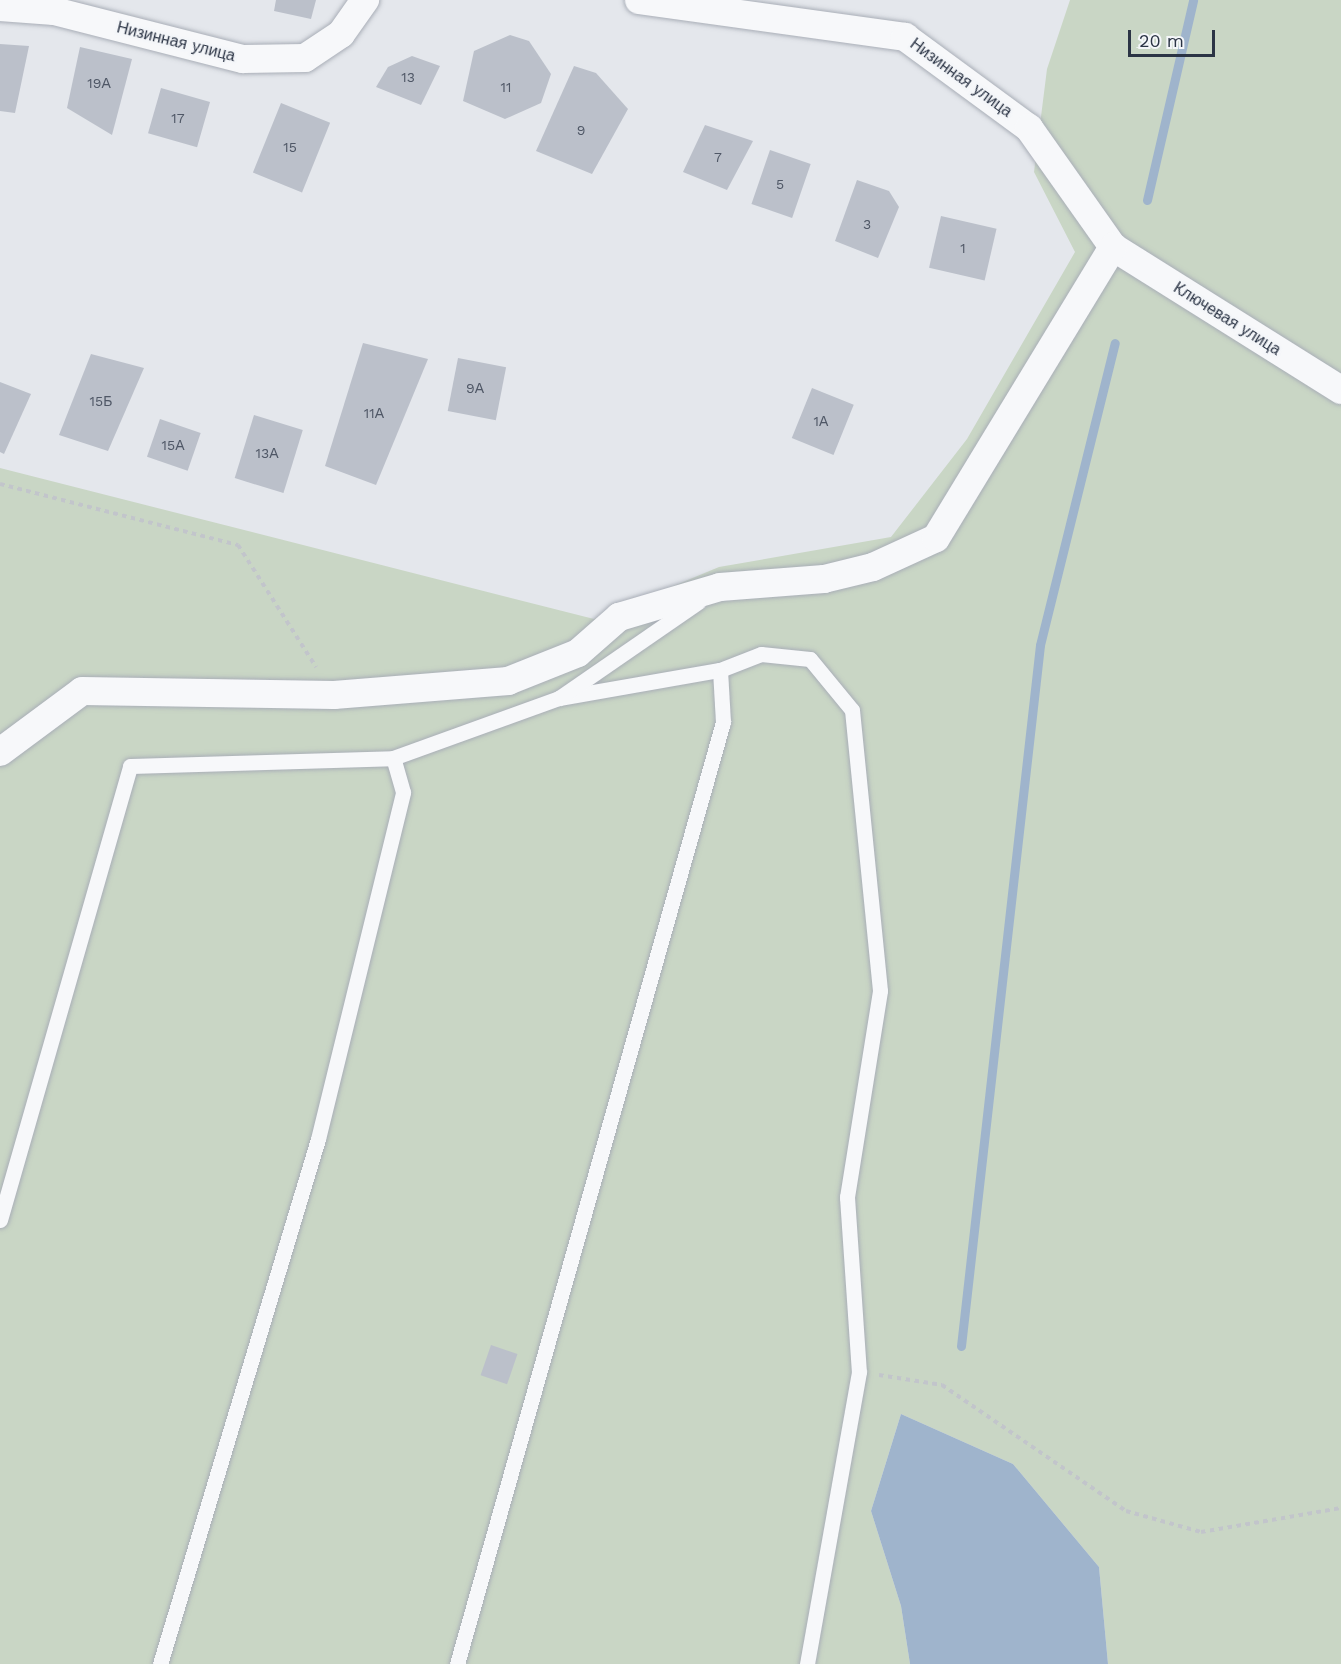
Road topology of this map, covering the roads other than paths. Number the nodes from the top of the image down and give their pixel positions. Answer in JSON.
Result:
{"nodes":[{"id":1,"x":365,"y":0,"type":"edge"},
{"id":2,"x":639,"y":0,"type":"edge"},
{"id":3,"x":0,"y":7,"type":"edge"},
{"id":4,"x":1113,"y":247,"type":"junction"},
{"id":5,"x":1341,"y":390,"type":"edge"},
{"id":6,"x":720,"y":587,"type":"junction"},
{"id":7,"x":720,"y":670,"type":"junction"},
{"id":8,"x":559,"y":698,"type":"junction"},
{"id":9,"x":0,"y":752,"type":"edge"},
{"id":10,"x":393,"y":758,"type":"junction"},
{"id":11,"x":0,"y":1220,"type":"edge"},
{"id":12,"x":160,"y":1664,"type":"edge"},
{"id":13,"x":457,"y":1664,"type":"edge"},
{"id":14,"x":807,"y":1664,"type":"edge"}],
"edges":[{"from":1,"to":3,"type":"street","name":"Низинная улица"},
{"from":2,"to":4,"type":"street","name":"Низинная улица"},
{"from":4,"to":5,"type":"street","name":"Ключевая улица"},
{"from":4,"to":6,"type":"street"},
{"from":6,"to":8,"type":"lane"},
{"from":6,"to":9,"type":"street"},
{"from":7,"to":8,"type":"lane"},
{"from":7,"to":13,"type":"lane"},
{"from":7,"to":14,"type":"lane"},
{"from":8,"to":10,"type":"lane"},
{"from":10,"to":11,"type":"lane"},
{"from":10,"to":12,"type":"lane"}]}
